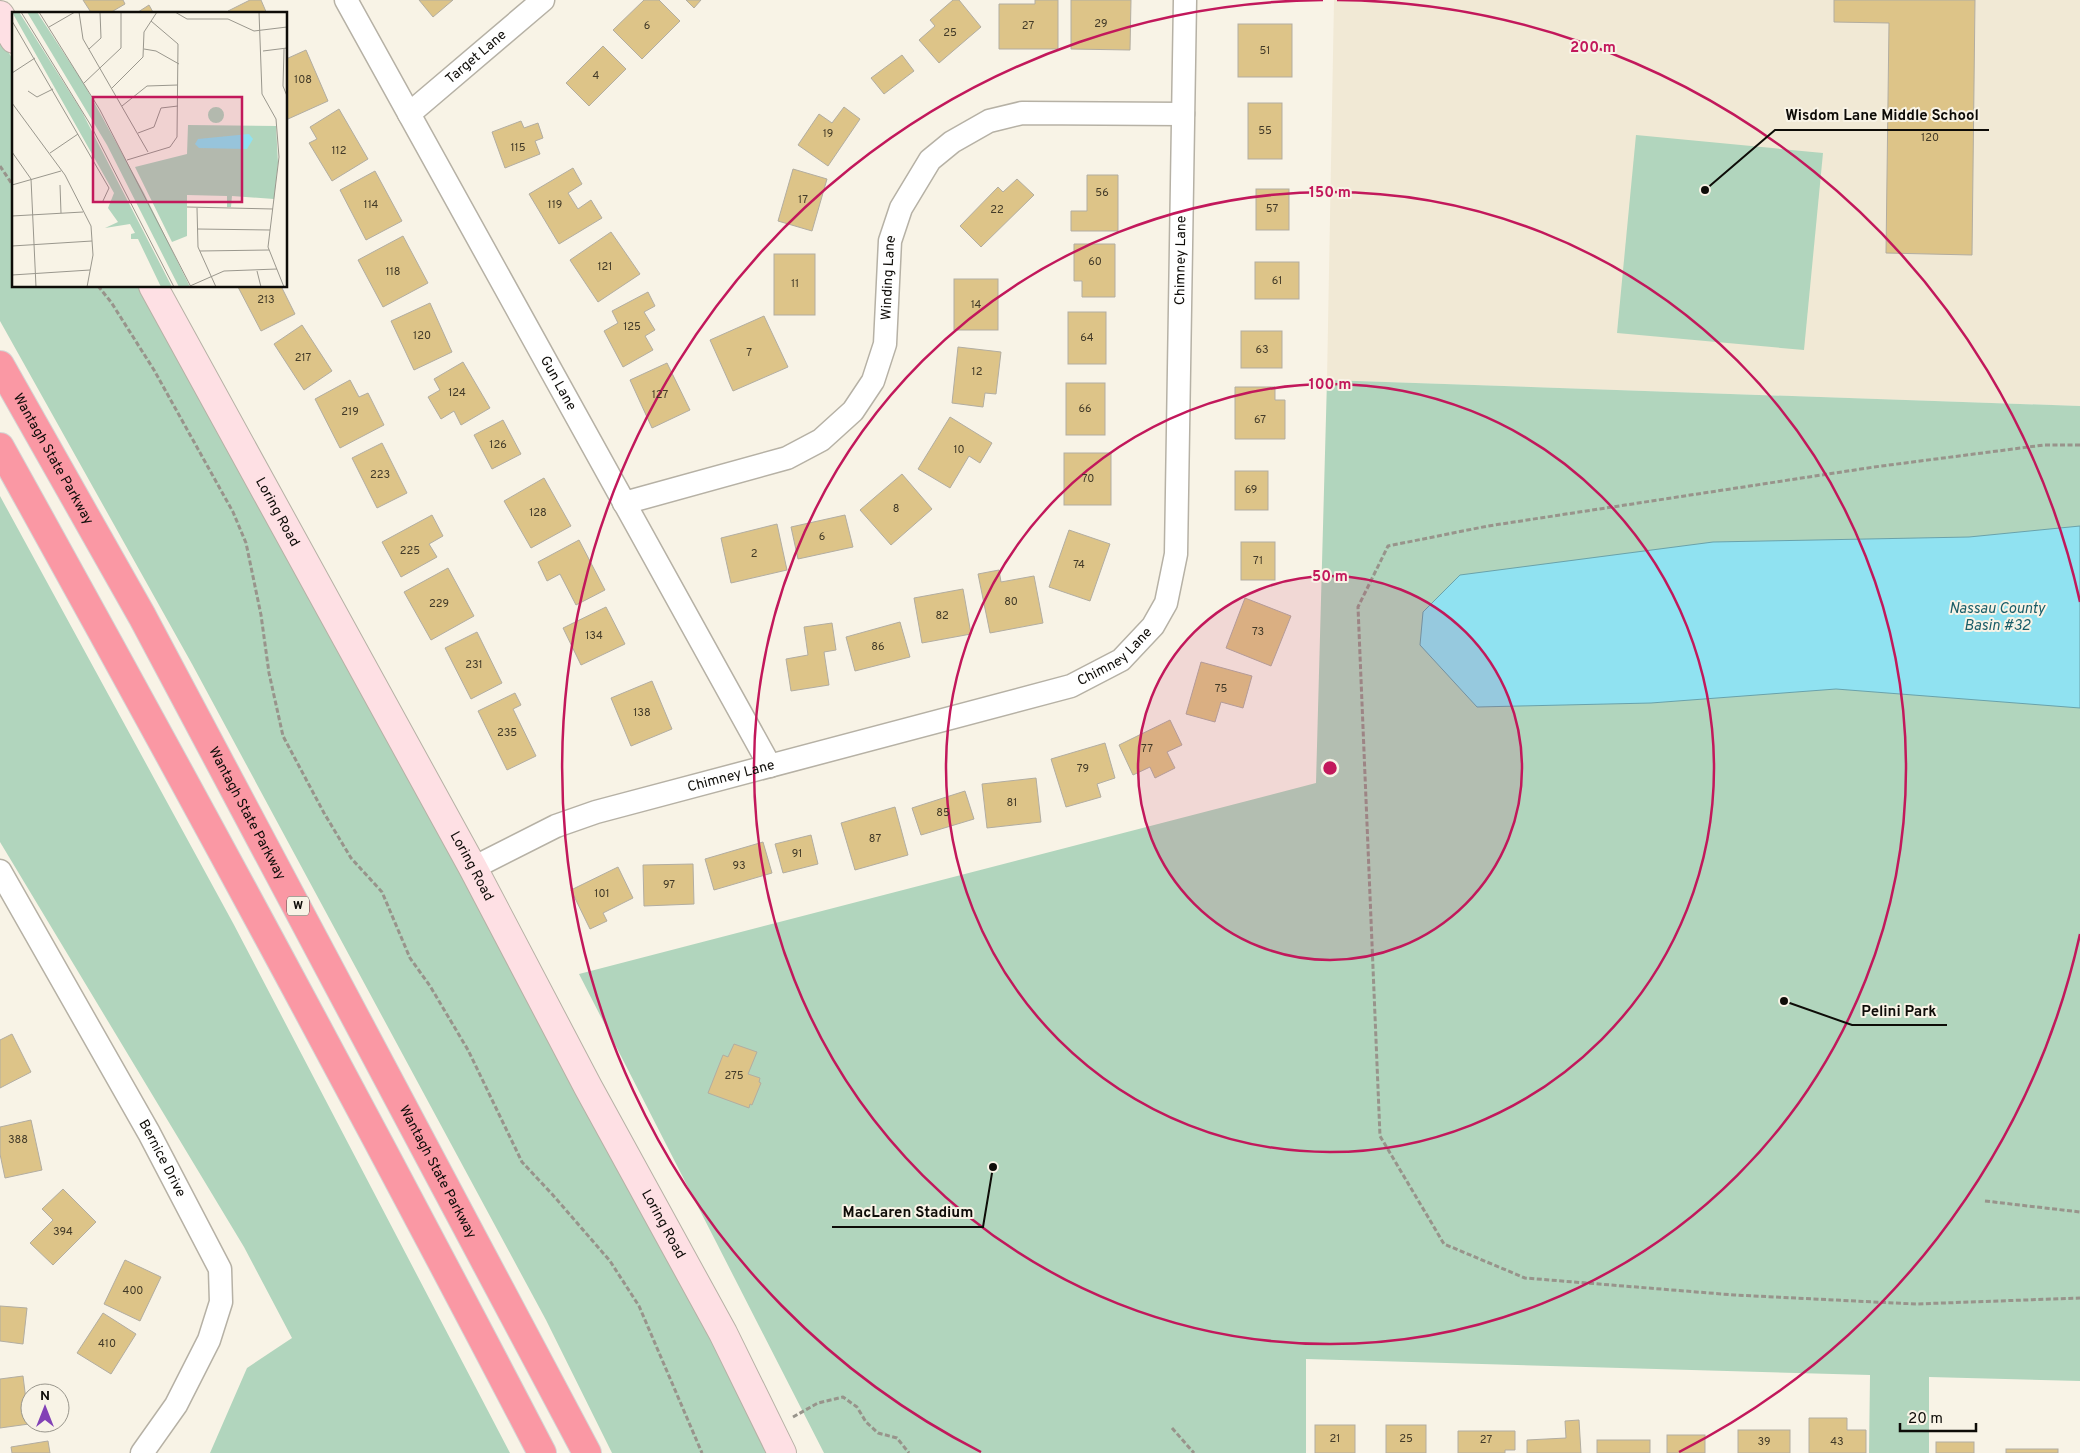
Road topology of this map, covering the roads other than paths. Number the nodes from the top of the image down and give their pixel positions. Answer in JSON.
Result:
{"nodes":[{"id":1,"x":346,"y":0,"type":"edge"},
{"id":2,"x":543,"y":0,"type":"edge"},
{"id":3,"x":1185,"y":0,"type":"edge"},
{"id":4,"x":0,"y":15,"type":"edge"},
{"id":5,"x":12,"y":36,"type":"edge"},
{"id":6,"x":409,"y":114,"type":"junction"},
{"id":7,"x":1183,"y":114,"type":"junction"},
{"id":8,"x":154,"y":288,"type":"edge"},
{"id":9,"x":0,"y":365,"type":"edge"},
{"id":10,"x":0,"y":447,"type":"edge"},
{"id":11,"x":624,"y":503,"type":"junction"},
{"id":12,"x":770,"y":766,"type":"junction"},
{"id":13,"x":474,"y":868,"type":"junction"},
{"id":14,"x":1,"y":876,"type":"edge"},
{"id":15,"x":777,"y":1442,"type":"edge"},
{"id":16,"x":142,"y":1453,"type":"edge"},
{"id":17,"x":542,"y":1453,"type":"edge"},
{"id":18,"x":587,"y":1453,"type":"edge"}],
"edges":[{"from":1,"to":6,"type":"street","name":"Gun Lane"},
{"from":2,"to":6,"type":"street","name":"Target Lane"},
{"from":3,"to":7,"type":"street","name":"Chimney Lane"},
{"from":4,"to":5,"type":"street"},
{"from":6,"to":11,"type":"street","name":"Gun Lane"},
{"from":7,"to":11,"type":"street","name":"Winding Lane"},
{"from":7,"to":12,"type":"street","name":"Chimney Lane"},
{"from":8,"to":13,"type":"street","name":"Loring Road"},
{"from":9,"to":18,"type":"highway","name":"Wantagh State Parkway","number":"W"},
{"from":10,"to":17,"type":"highway"},
{"from":11,"to":12,"type":"street","name":"Gun Lane"},
{"from":12,"to":13,"type":"street","name":"Chimney Lane"},
{"from":13,"to":15,"type":"street","name":"Loring Road"},
{"from":14,"to":16,"type":"street","name":"Bernice Drive"}]}
